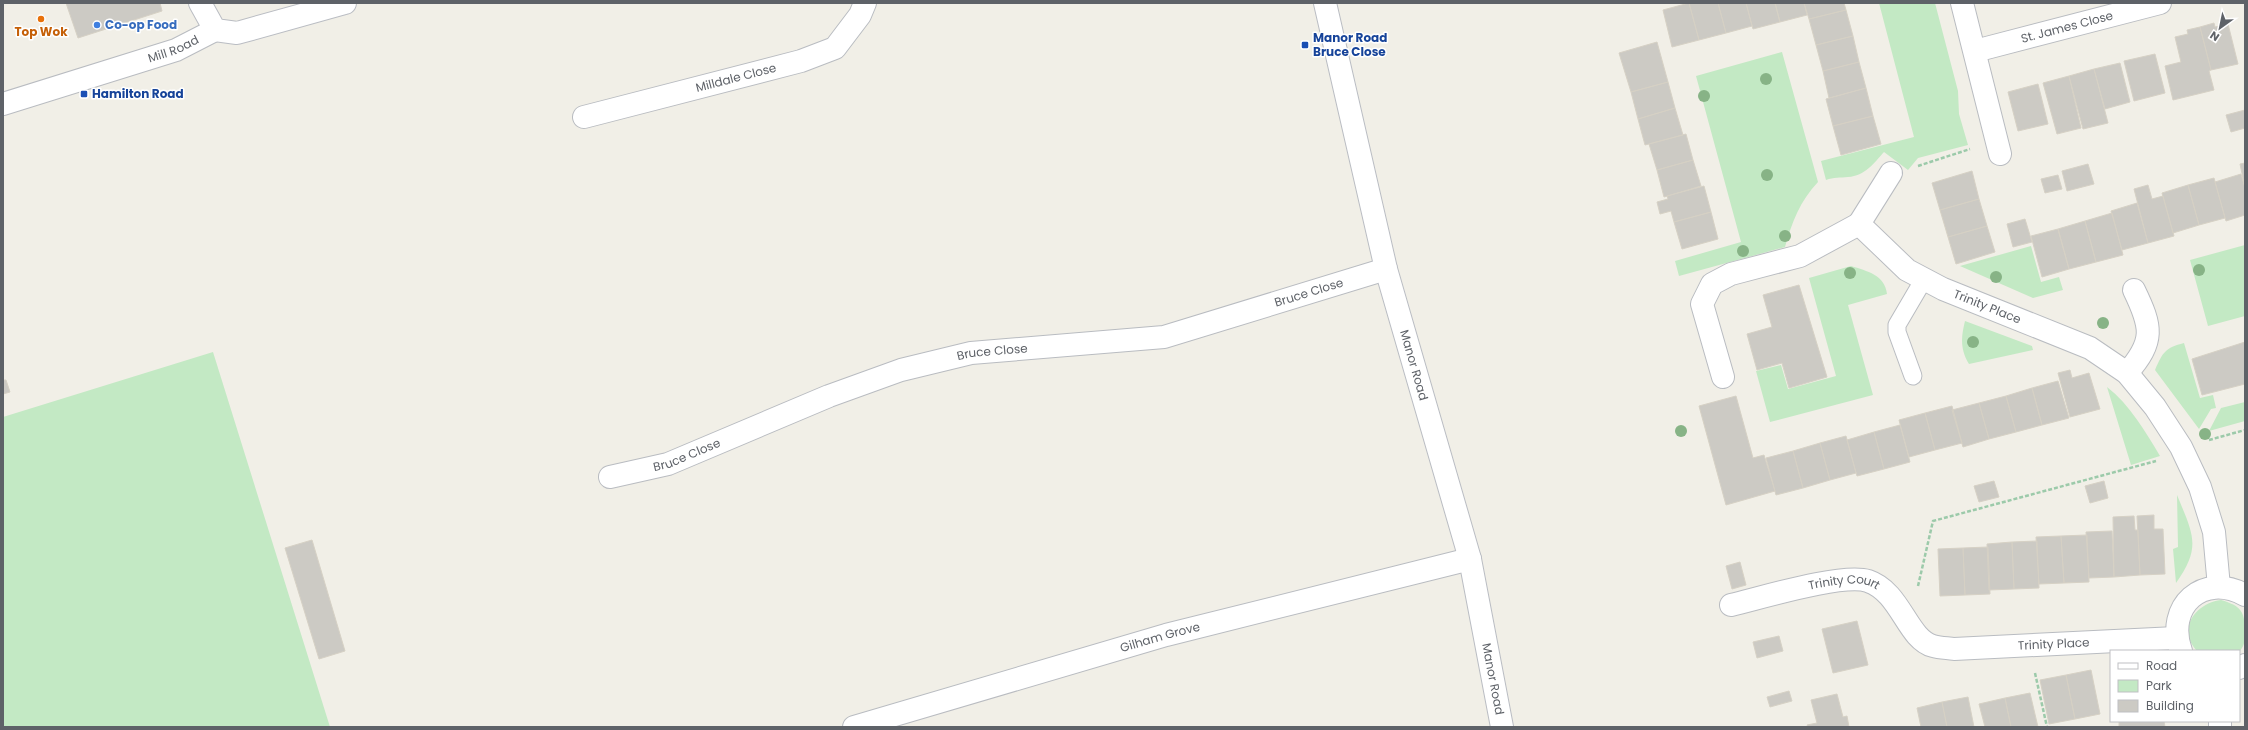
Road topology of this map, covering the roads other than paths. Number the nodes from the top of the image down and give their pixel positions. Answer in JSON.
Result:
{"nodes":[{"id":1,"x":200,"y":3,"type":"edge"},
{"id":2,"x":345,"y":3,"type":"edge"},
{"id":3,"x":865,"y":3,"type":"edge"},
{"id":4,"x":1325,"y":3,"type":"edge"},
{"id":5,"x":1962,"y":3,"type":"edge"},
{"id":6,"x":2160,"y":3,"type":"edge"},
{"id":7,"x":215,"y":30,"type":"junction"},
{"id":8,"x":1975,"y":51,"type":"junction"},
{"id":9,"x":3,"y":104,"type":"edge"},
{"id":10,"x":584,"y":117,"type":"dead end"},
{"id":11,"x":2000,"y":154,"type":"dead end"},
{"id":12,"x":1891,"y":173,"type":"road end"},
{"id":13,"x":1859,"y":224,"type":"junction"},
{"id":14,"x":1386,"y":269,"type":"junction"},
{"id":15,"x":1924,"y":279,"type":"junction"},
{"id":16,"x":2134,"y":290,"type":"dead end"},
{"id":17,"x":2127,"y":373,"type":"junction"},
{"id":18,"x":1913,"y":376,"type":"dead end"},
{"id":19,"x":1723,"y":377,"type":"dead end"},
{"id":20,"x":610,"y":477,"type":"dead end"},
{"id":21,"x":1470,"y":559,"type":"junction"},
{"id":22,"x":2219,"y":587,"type":"junction"},
{"id":23,"x":2245,"y":596,"type":"edge"},
{"id":24,"x":1731,"y":605,"type":"dead end"},
{"id":25,"x":2179,"y":644,"type":"edge"},
{"id":26,"x":1932,"y":646,"type":"joint"},
{"id":27,"x":854,"y":727,"type":"edge"},
{"id":28,"x":1502,"y":727,"type":"edge"}],
"edges":[{"from":1,"to":7,"type":"street"},
{"from":2,"to":7,"type":"street"},
{"from":3,"to":10,"type":"street","name":"Milldale Close"},
{"from":4,"to":14,"type":"street","name":"Manor Road"},
{"from":5,"to":8,"type":"street"},
{"from":6,"to":8,"type":"street","name":"St. James Close"},
{"from":7,"to":9,"type":"street","name":"Mill Road"},
{"from":8,"to":11,"type":"street"},
{"from":12,"to":13,"type":"street"},
{"from":13,"to":15,"type":"street","name":"Trinity Place"},
{"from":13,"to":19,"type":"street"},
{"from":14,"to":20,"type":"street","name":"Bruce Close"},
{"from":14,"to":21,"type":"street","name":"Manor Road"},
{"from":15,"to":17,"type":"street","name":"Trinity Place"},
{"from":15,"to":18,"type":"lane"},
{"from":16,"to":17,"type":"street"},
{"from":17,"to":22,"type":"street","name":"Trinity Place"},
{"from":21,"to":27,"type":"street","name":"Gilham Grove"},
{"from":21,"to":28,"type":"street","name":"Manor Road"},
{"from":22,"to":23,"type":"street","name":"Trinity Place"},
{"from":22,"to":25,"type":"street","name":"Trinity Place"},
{"from":24,"to":26,"type":"street","name":"Trinity Court"},
{"from":25,"to":26,"type":"street","name":"Trinity Place"}]}
